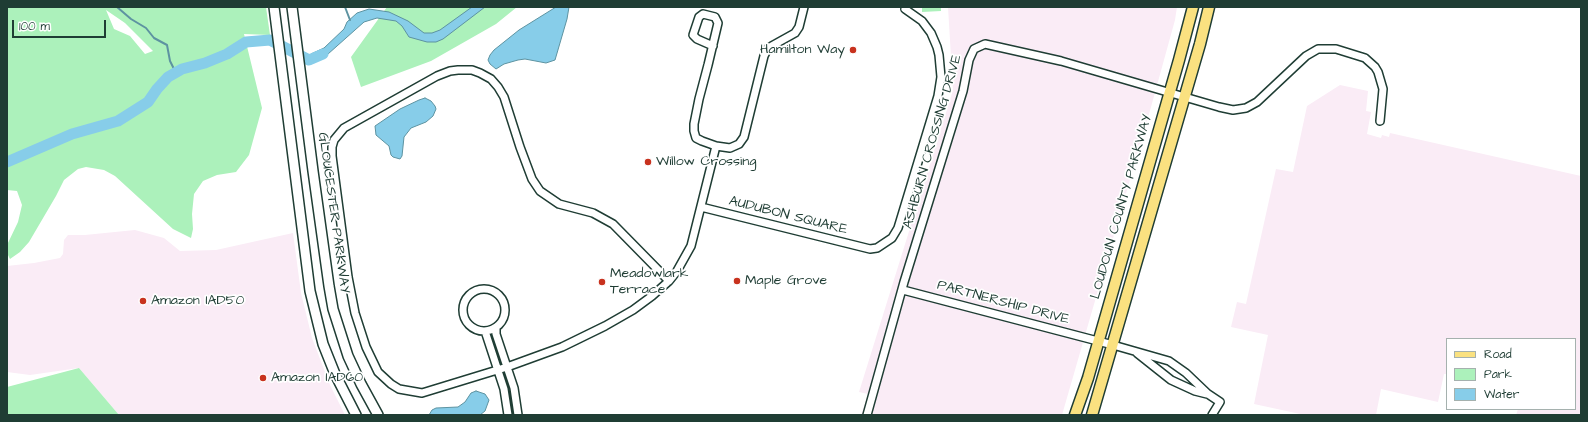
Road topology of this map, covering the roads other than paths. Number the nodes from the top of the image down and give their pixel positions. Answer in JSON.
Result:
{"nodes":[{"id":1,"x":274,"y":7,"type":"edge"},
{"id":2,"x":292,"y":7,"type":"edge"},
{"id":3,"x":804,"y":7,"type":"edge"},
{"id":4,"x":898,"y":7,"type":"edge"},
{"id":5,"x":1193,"y":7,"type":"edge"},
{"id":6,"x":1209,"y":7,"type":"edge"},
{"id":7,"x":906,"y":8,"type":"edge"},
{"id":8,"x":713,"y":46,"type":"junction"},
{"id":9,"x":1170,"y":92,"type":"junction"},
{"id":10,"x":1185,"y":97,"type":"junction"},
{"id":11,"x":1380,"y":121,"type":"dead end"},
{"id":12,"x":716,"y":146,"type":"junction"},
{"id":13,"x":701,"y":207,"type":"junction"},
{"id":14,"x":669,"y":281,"type":"junction"},
{"id":15,"x":902,"y":290,"type":"junction"},
{"id":16,"x":496,"y":328,"type":"junction"},
{"id":17,"x":485,"y":331,"type":"junction"},
{"id":18,"x":1097,"y":341,"type":"junction"},
{"id":19,"x":1113,"y":345,"type":"junction"},
{"id":20,"x":1135,"y":352,"type":"junction"},
{"id":21,"x":508,"y":367,"type":"junction"},
{"id":22,"x":498,"y":370,"type":"junction"},
{"id":23,"x":1208,"y":394,"type":"junction"},
{"id":24,"x":356,"y":415,"type":"edge"},
{"id":25,"x":378,"y":415,"type":"edge"},
{"id":26,"x":508,"y":415,"type":"edge"},
{"id":27,"x":518,"y":415,"type":"edge"},
{"id":28,"x":867,"y":415,"type":"edge"},
{"id":29,"x":1075,"y":415,"type":"edge"},
{"id":30,"x":1092,"y":415,"type":"edge"},
{"id":31,"x":1212,"y":415,"type":"edge"}],
"edges":[{"from":1,"to":24,"type":"main road"},
{"from":2,"to":25,"type":"main road","name":"GLOUCESTER PARKWAY"},
{"from":3,"to":12,"type":"street"},
{"from":4,"to":7,"type":"street"},
{"from":5,"to":9,"type":"main road","name":"LOUDOUN COUNTY PARKWAY"},
{"from":6,"to":10,"type":"main road","name":"LOUDOUN COUNTY PARKWAY"},
{"from":7,"to":13,"type":"street","name":"AUDUBON SQUARE"},
{"from":8,"to":8,"type":"street"},
{"from":8,"to":12,"type":"street"},
{"from":9,"to":10,"type":"street","name":"ASHBURN CROSSING DRIVE"},
{"from":9,"to":15,"type":"street","name":"ASHBURN CROSSING DRIVE"},
{"from":9,"to":18,"type":"main road","name":"LOUDOUN COUNTY PARKWAY"},
{"from":10,"to":11,"type":"street","name":"ASHBURN CROSSING DRIVE"},
{"from":10,"to":19,"type":"main road","name":"LOUDOUN COUNTY PARKWAY"},
{"from":12,"to":13,"type":"street"},
{"from":13,"to":14,"type":"street"},
{"from":14,"to":21,"type":"street"},
{"from":14,"to":22,"type":"street"},
{"from":15,"to":18,"type":"street","name":"PARTNERSHIP DRIVE"},
{"from":15,"to":28,"type":"street","name":"ASHBURN CROSSING DRIVE"},
{"from":16,"to":17,"type":"street"},
{"from":16,"to":17,"type":"street"},
{"from":16,"to":21,"type":"street"},
{"from":17,"to":22,"type":"street"},
{"from":18,"to":19,"type":"street","name":"PARTNERSHIP DRIVE"},
{"from":18,"to":29,"type":"main road","name":"LOUDOUN COUNTY PARKWAY"},
{"from":19,"to":20,"type":"street","name":"PARTNERSHIP DRIVE"},
{"from":19,"to":30,"type":"main road","name":"LOUDOUN COUNTY PARKWAY"},
{"from":20,"to":23,"type":"street"},
{"from":20,"to":23,"type":"street","name":"PARTNERSHIP DRIVE"},
{"from":21,"to":22,"type":"street"},
{"from":21,"to":27,"type":"street"},
{"from":22,"to":26,"type":"street"},
{"from":23,"to":31,"type":"street"}]}
